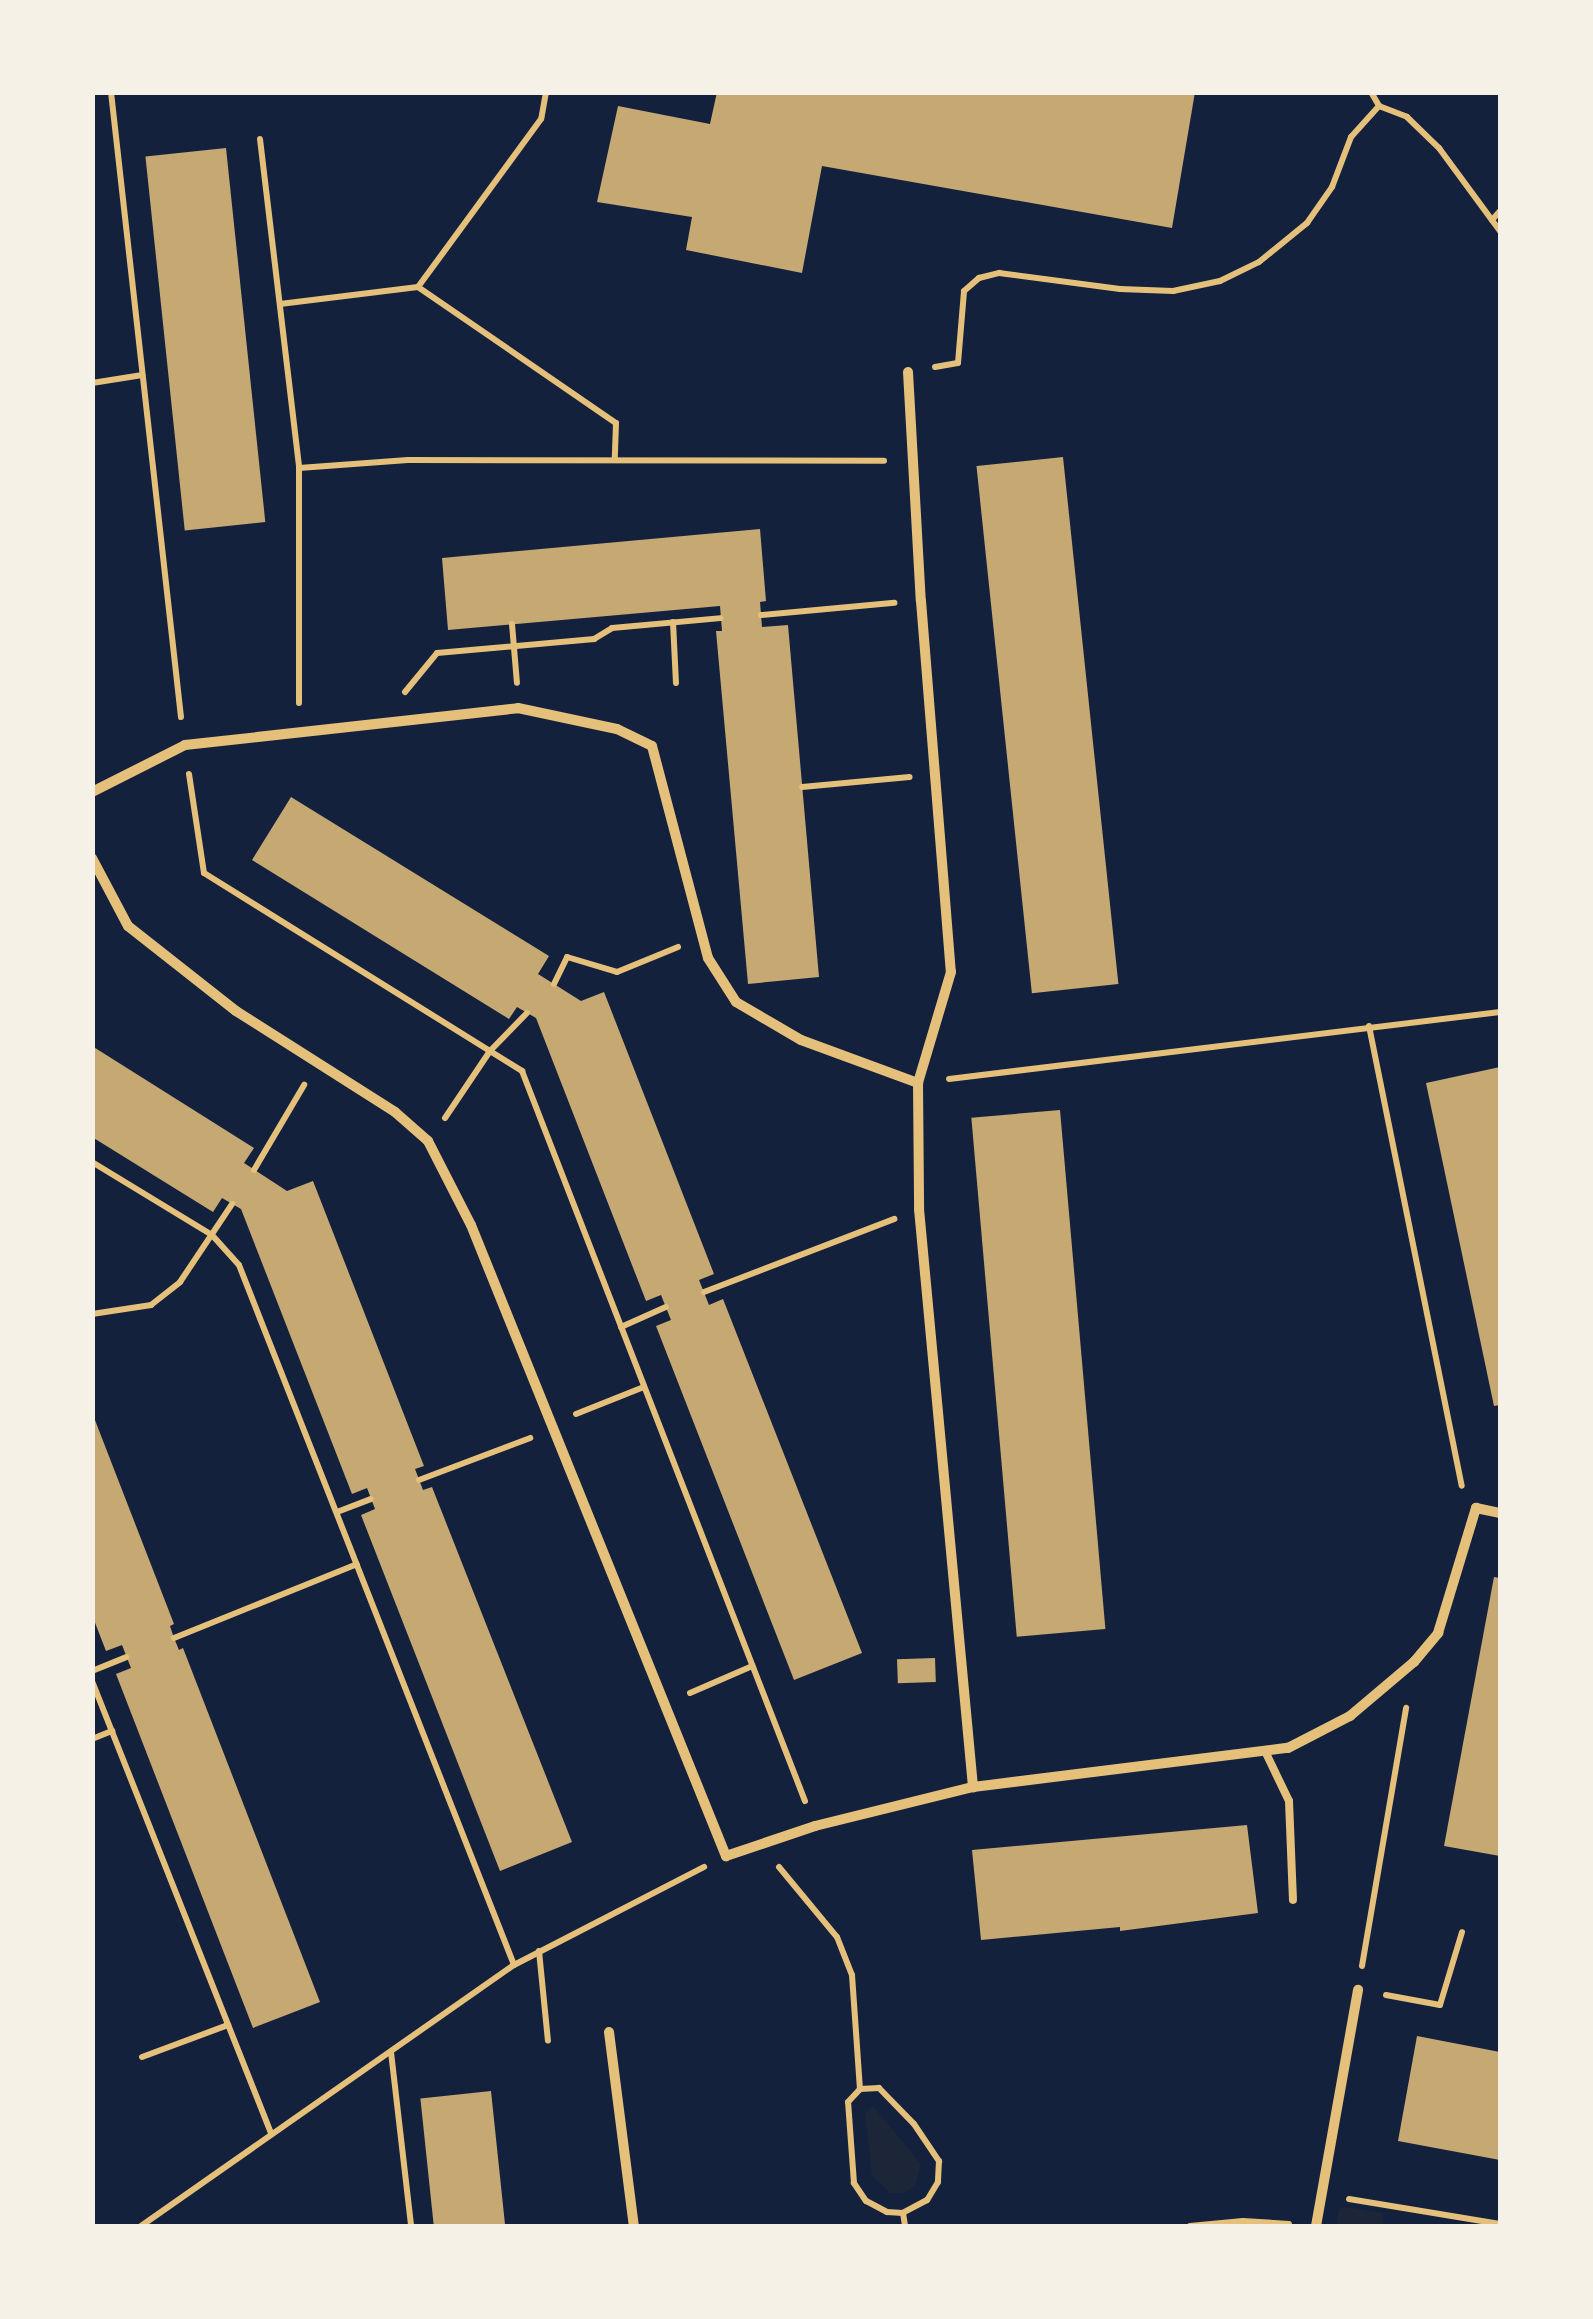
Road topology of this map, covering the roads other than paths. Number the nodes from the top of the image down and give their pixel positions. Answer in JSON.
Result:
{"nodes":[{"id":1,"x":908,"y":372,"type":"road end"},
{"id":2,"x":92,"y":792,"type":"edge"},
{"id":3,"x":92,"y":858,"type":"edge"},
{"id":4,"x":918,"y":1084,"type":"junction"},
{"id":5,"x":1500,"y":1513,"type":"edge"},
{"id":6,"x":1265,"y":1751,"type":"junction"},
{"id":7,"x":973,"y":1787,"type":"junction"},
{"id":8,"x":1293,"y":1900,"type":"dead end"},
{"id":9,"x":1358,"y":1990,"type":"road end"},
{"id":10,"x":609,"y":2032,"type":"dead end"},
{"id":11,"x":634,"y":2226,"type":"edge"},
{"id":12,"x":1316,"y":2226,"type":"edge"}],
"edges":[{"from":1,"to":4,"type":"street"},
{"from":2,"to":4,"type":"street"},
{"from":3,"to":7,"type":"street"},
{"from":4,"to":7,"type":"street"},
{"from":5,"to":6,"type":"street"},
{"from":6,"to":7,"type":"street"},
{"from":6,"to":8,"type":"lane"},
{"from":9,"to":12,"type":"street"},
{"from":10,"to":11,"type":"street"}]}
